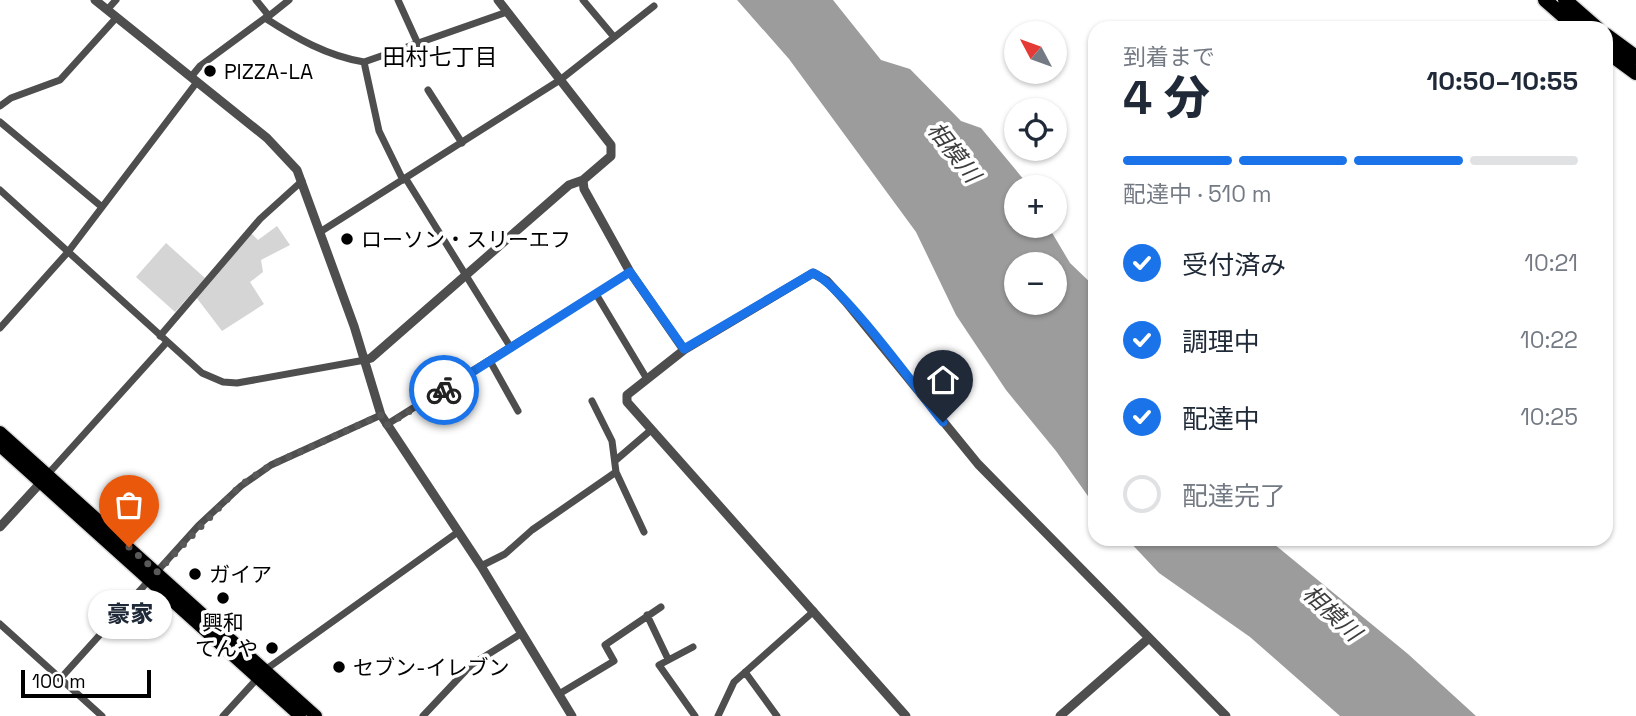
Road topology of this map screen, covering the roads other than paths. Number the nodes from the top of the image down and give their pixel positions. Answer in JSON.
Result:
{"nodes":[{"id":1,"x":95,"y":0,"type":"edge"},
{"id":2,"x":116,"y":0,"type":"edge"},
{"id":3,"x":256,"y":0,"type":"edge"},
{"id":4,"x":289,"y":0,"type":"edge"},
{"id":5,"x":398,"y":0,"type":"edge"},
{"id":6,"x":498,"y":0,"type":"edge"},
{"id":7,"x":583,"y":0,"type":"edge"},
{"id":8,"x":1545,"y":0,"type":"edge"},
{"id":9,"x":1564,"y":0,"type":"edge"},
{"id":10,"x":654,"y":6,"type":"dead end"},
{"id":11,"x":107,"y":10,"type":"junction"},
{"id":12,"x":507,"y":12,"type":"junction"},
{"id":13,"x":267,"y":17,"type":"junction"},
{"id":14,"x":116,"y":18,"type":"junction"},
{"id":15,"x":1569,"y":21,"type":"edge"},
{"id":16,"x":1589,"y":21,"type":"edge"},
{"id":17,"x":614,"y":37,"type":"junction"},
{"id":18,"x":1613,"y":40,"type":"edge"},
{"id":19,"x":418,"y":44,"type":"junction"},
{"id":20,"x":1613,"y":56,"type":"edge"},
{"id":21,"x":1636,"y":57,"type":"edge"},
{"id":22,"x":364,"y":62,"type":"junction"},
{"id":23,"x":1636,"y":73,"type":"edge"},
{"id":24,"x":194,"y":80,"type":"junction"},
{"id":25,"x":560,"y":80,"type":"junction"},
{"id":26,"x":428,"y":90,"type":"dead end"},
{"id":27,"x":1,"y":104,"type":"edge"},
{"id":28,"x":0,"y":122,"type":"edge"},
{"id":29,"x":462,"y":143,"type":"junction"},
{"id":30,"x":405,"y":179,"type":"junction"},
{"id":31,"x":583,"y":180,"type":"junction"},
{"id":32,"x":302,"y":181,"type":"junction"},
{"id":33,"x":0,"y":190,"type":"edge"},
{"id":34,"x":102,"y":207,"type":"junction"},
{"id":35,"x":320,"y":232,"type":"junction"},
{"id":36,"x":68,"y":252,"type":"junction"},
{"id":37,"x":630,"y":272,"type":"junction"},
{"id":38,"x":467,"y":275,"type":"junction"},
{"id":39,"x":596,"y":294,"type":"junction"},
{"id":40,"x":0,"y":328,"type":"edge"},
{"id":41,"x":163,"y":339,"type":"junction"},
{"id":42,"x":512,"y":348,"type":"junction"},
{"id":43,"x":684,"y":349,"type":"junction"},
{"id":44,"x":365,"y":360,"type":"junction"},
{"id":45,"x":490,"y":361,"type":"junction"},
{"id":46,"x":647,"y":379,"type":"junction"},
{"id":47,"x":592,"y":401,"type":"dead end"},
{"id":48,"x":518,"y":411,"type":"dead end"},
{"id":49,"x":381,"y":415,"type":"junction"},
{"id":50,"x":387,"y":425,"type":"junction"},
{"id":51,"x":651,"y":430,"type":"junction"},
{"id":52,"x":0,"y":432,"type":"edge"},
{"id":53,"x":0,"y":446,"type":"edge"},
{"id":54,"x":616,"y":460,"type":"junction"},
{"id":55,"x":616,"y":472,"type":"junction"},
{"id":56,"x":44,"y":478,"type":"junction"},
{"id":57,"x":0,"y":527,"type":"edge"},
{"id":58,"x":458,"y":532,"type":"junction"},
{"id":59,"x":644,"y":532,"type":"dead end"},
{"id":60,"x":481,"y":566,"type":"junction"},
{"id":61,"x":153,"y":576,"type":"junction"},
{"id":62,"x":661,"y":607,"type":"dead end"},
{"id":63,"x":814,"y":611,"type":"junction"},
{"id":64,"x":647,"y":615,"type":"junction"},
{"id":65,"x":0,"y":624,"type":"edge"},
{"id":66,"x":522,"y":633,"type":"junction"},
{"id":67,"x":1149,"y":638,"type":"junction"},
{"id":68,"x":693,"y":647,"type":"dead end"},
{"id":69,"x":668,"y":659,"type":"junction"},
{"id":70,"x":745,"y":672,"type":"junction"},
{"id":71,"x":261,"y":674,"type":"junction"},
{"id":72,"x":60,"y":679,"type":"junction"},
{"id":73,"x":559,"y":694,"type":"junction"},
{"id":74,"x":102,"y":716,"type":"edge"},
{"id":75,"x":223,"y":716,"type":"edge"},
{"id":76,"x":300,"y":716,"type":"edge"},
{"id":77,"x":316,"y":716,"type":"edge"},
{"id":78,"x":423,"y":716,"type":"edge"},
{"id":79,"x":572,"y":716,"type":"edge"},
{"id":80,"x":695,"y":716,"type":"edge"},
{"id":81,"x":718,"y":716,"type":"edge"},
{"id":82,"x":777,"y":716,"type":"edge"},
{"id":83,"x":906,"y":716,"type":"edge"},
{"id":84,"x":1060,"y":716,"type":"edge"},
{"id":85,"x":1226,"y":716,"type":"edge"}],
"edges":[{"from":1,"to":11,"type":"street"},
{"from":2,"to":11,"type":"street"},
{"from":3,"to":13,"type":"street"},
{"from":4,"to":13,"type":"street"},
{"from":5,"to":19,"type":"street"},
{"from":6,"to":12,"type":"street"},
{"from":7,"to":17,"type":"street"},
{"from":8,"to":15,"type":"highway"},
{"from":9,"to":16,"type":"highway"},
{"from":10,"to":17,"type":"street"},
{"from":11,"to":14,"type":"street"},
{"from":12,"to":19,"type":"street"},
{"from":12,"to":25,"type":"street"},
{"from":13,"to":22,"type":"street"},
{"from":13,"to":24,"type":"street"},
{"from":14,"to":24,"type":"street"},
{"from":14,"to":27,"type":"street"},
{"from":17,"to":25,"type":"street"},
{"from":18,"to":21,"type":"highway"},
{"from":19,"to":22,"type":"street"},
{"from":20,"to":23,"type":"highway"},
{"from":22,"to":30,"type":"street"},
{"from":24,"to":32,"type":"street"},
{"from":24,"to":34,"type":"street"},
{"from":25,"to":29,"type":"street"},
{"from":25,"to":31,"type":"street"},
{"from":26,"to":29,"type":"street"},
{"from":28,"to":34,"type":"street"},
{"from":29,"to":30,"type":"street"},
{"from":30,"to":35,"type":"street"},
{"from":30,"to":38,"type":"street"},
{"from":31,"to":37,"type":"street"},
{"from":31,"to":38,"type":"street"},
{"from":32,"to":35,"type":"street"},
{"from":32,"to":41,"type":"street"},
{"from":33,"to":36,"type":"street"},
{"from":34,"to":36,"type":"street"},
{"from":35,"to":44,"type":"street"},
{"from":36,"to":40,"type":"street"},
{"from":36,"to":41,"type":"street"},
{"from":37,"to":39,"type":"street"},
{"from":37,"to":43,"type":"street"},
{"from":38,"to":42,"type":"street"},
{"from":38,"to":44,"type":"street"},
{"from":39,"to":42,"type":"street"},
{"from":39,"to":46,"type":"street"},
{"from":41,"to":44,"type":"street"},
{"from":41,"to":56,"type":"street"},
{"from":42,"to":45,"type":"street"},
{"from":43,"to":46,"type":"street"},
{"from":43,"to":67,"type":"street"},
{"from":44,"to":49,"type":"street"},
{"from":45,"to":48,"type":"street"},
{"from":45,"to":50,"type":"street"},
{"from":46,"to":51,"type":"street"},
{"from":47,"to":54,"type":"street"},
{"from":49,"to":50,"type":"street"},
{"from":49,"to":61,"type":"street"},
{"from":50,"to":58,"type":"street"},
{"from":51,"to":54,"type":"street"},
{"from":51,"to":63,"type":"street"},
{"from":52,"to":56,"type":"highway"},
{"from":53,"to":56,"type":"highway"},
{"from":54,"to":55,"type":"street"},
{"from":55,"to":59,"type":"street"},
{"from":55,"to":60,"type":"street"},
{"from":56,"to":57,"type":"street"},
{"from":56,"to":61,"type":"highway"},
{"from":58,"to":60,"type":"street"},
{"from":58,"to":71,"type":"street"},
{"from":60,"to":66,"type":"street"},
{"from":61,"to":71,"type":"highway"},
{"from":61,"to":72,"type":"street"},
{"from":62,"to":64,"type":"street"},
{"from":63,"to":70,"type":"street"},
{"from":63,"to":83,"type":"street"},
{"from":64,"to":69,"type":"street"},
{"from":64,"to":73,"type":"street"},
{"from":65,"to":72,"type":"street"},
{"from":66,"to":73,"type":"street"},
{"from":66,"to":78,"type":"street"},
{"from":67,"to":84,"type":"street"},
{"from":67,"to":85,"type":"street"},
{"from":68,"to":69,"type":"street"},
{"from":69,"to":80,"type":"street"},
{"from":70,"to":81,"type":"street"},
{"from":70,"to":82,"type":"street"},
{"from":71,"to":75,"type":"street"},
{"from":71,"to":76,"type":"highway"},
{"from":71,"to":77,"type":"highway"},
{"from":72,"to":74,"type":"street"},
{"from":73,"to":79,"type":"street"}]}
